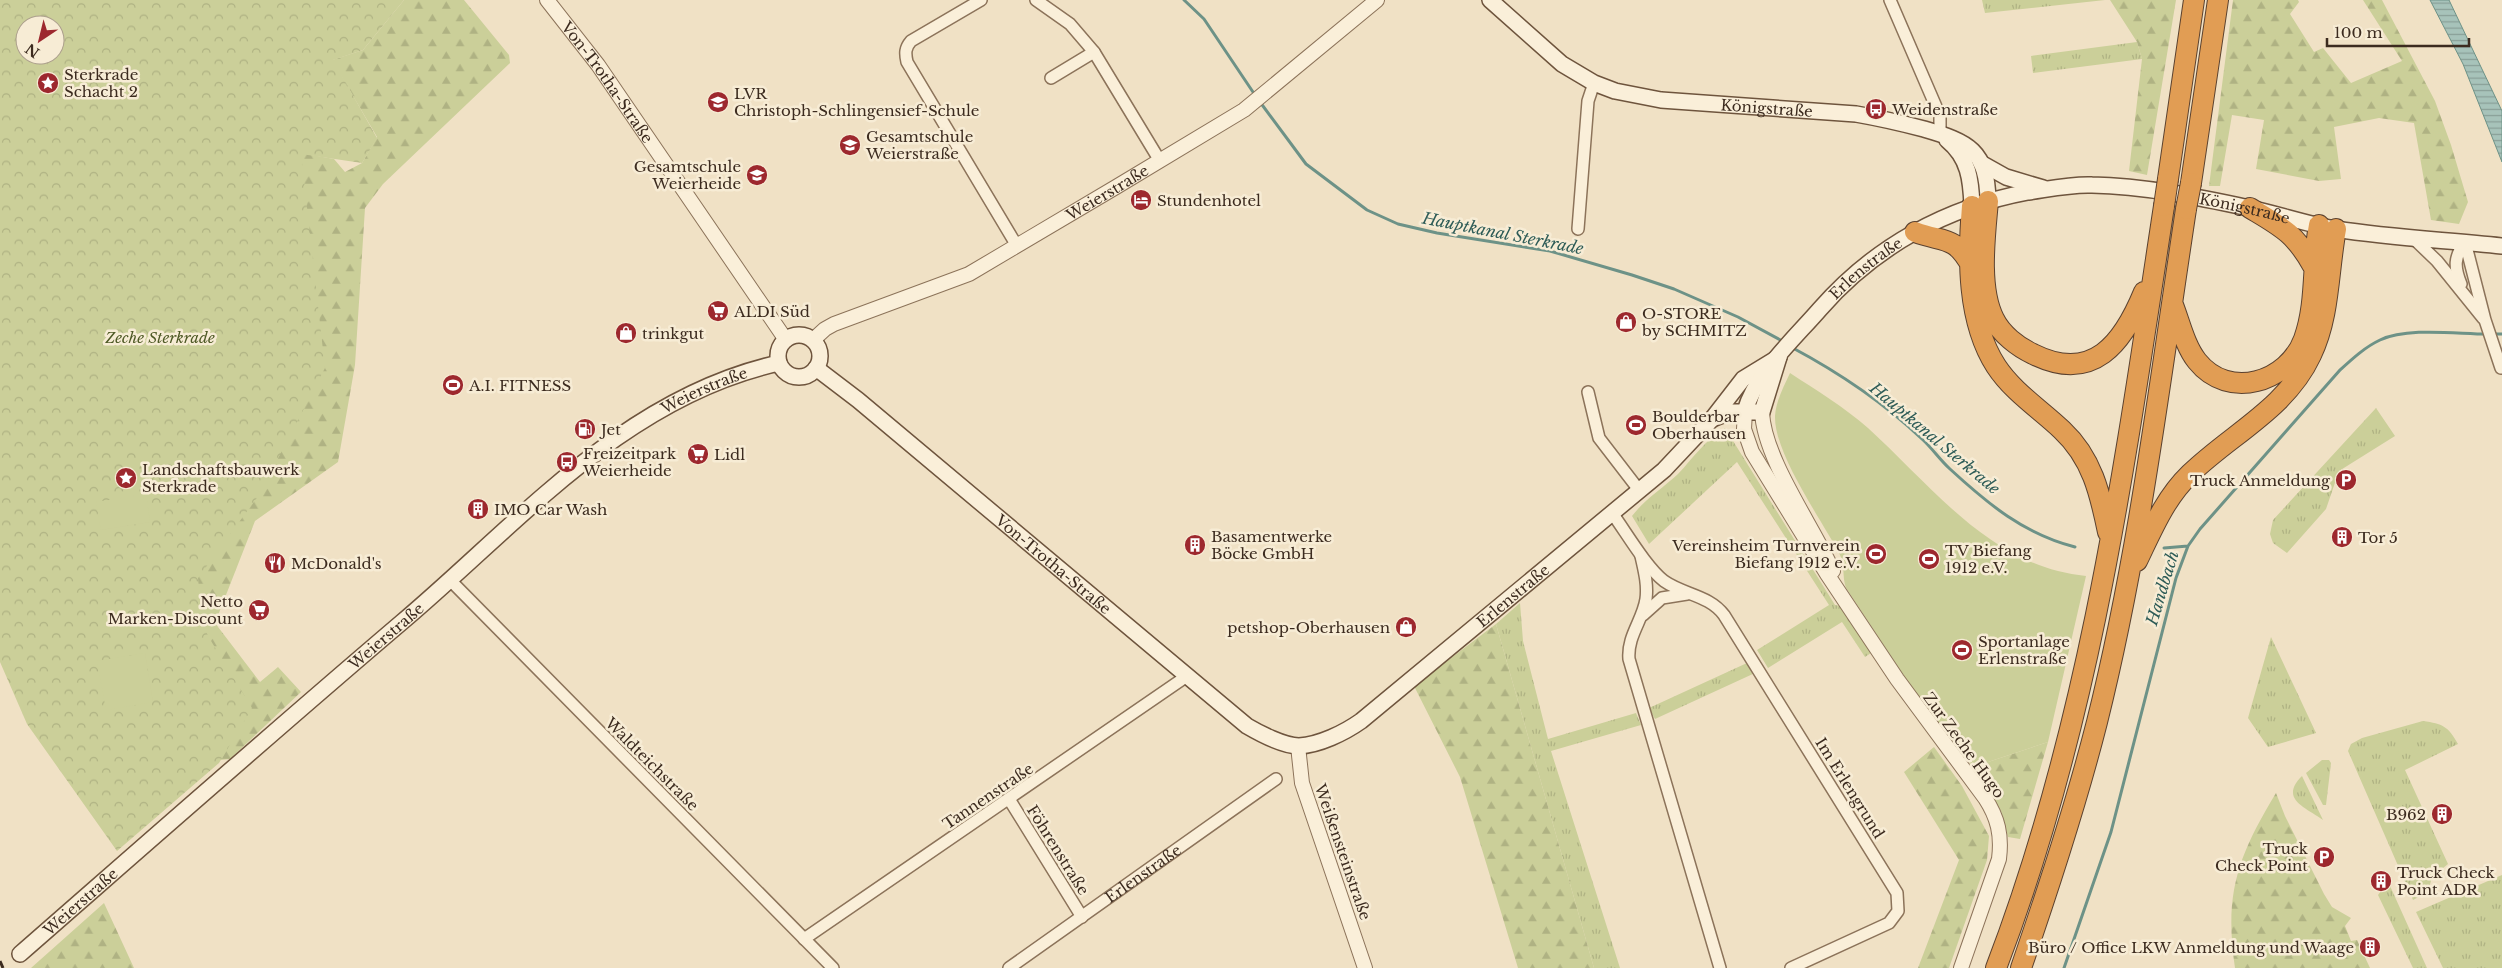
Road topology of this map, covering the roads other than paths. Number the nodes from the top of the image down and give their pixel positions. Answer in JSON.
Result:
{"nodes":[{"id":1,"x":547,"y":0,"type":"edge"},
{"id":2,"x":981,"y":0,"type":"edge"},
{"id":3,"x":1036,"y":0,"type":"edge"},
{"id":4,"x":1377,"y":0,"type":"edge"},
{"id":5,"x":1490,"y":0,"type":"edge"},
{"id":6,"x":1890,"y":0,"type":"edge"},
{"id":7,"x":2194,"y":0,"type":"edge"},
{"id":8,"x":2218,"y":0,"type":"edge"},
{"id":9,"x":1094,"y":52,"type":"junction"},
{"id":10,"x":1051,"y":78,"type":"dead end"},
{"id":11,"x":1594,"y":83,"type":"junction"},
{"id":12,"x":1940,"y":134,"type":"junction"},
{"id":13,"x":1160,"y":161,"type":"junction"},
{"id":14,"x":1981,"y":163,"type":"junction"},
{"id":15,"x":2046,"y":189,"type":"junction"},
{"id":16,"x":1980,"y":204,"type":"junction"},
{"id":17,"x":2250,"y":208,"type":"junction"},
{"id":18,"x":2327,"y":227,"type":"junction"},
{"id":19,"x":1578,"y":229,"type":"dead end"},
{"id":20,"x":1915,"y":232,"type":"junction"},
{"id":21,"x":2412,"y":237,"type":"junction"},
{"id":22,"x":2466,"y":242,"type":"junction"},
{"id":23,"x":1017,"y":246,"type":"junction"},
{"id":24,"x":2502,"y":246,"type":"edge"},
{"id":25,"x":2155,"y":265,"type":"junction"},
{"id":26,"x":2313,"y":266,"type":"junction"},
{"id":27,"x":1972,"y":267,"type":"junction"},
{"id":28,"x":2464,"y":293,"type":"junction"},
{"id":29,"x":2172,"y":303,"type":"junction"},
{"id":30,"x":2487,"y":324,"type":"junction"},
{"id":31,"x":786,"y":340,"type":"junction"},
{"id":32,"x":813,"y":340,"type":"junction"},
{"id":33,"x":1779,"y":357,"type":"junction"},
{"id":34,"x":779,"y":363,"type":"junction"},
{"id":35,"x":816,"y":368,"type":"junction"},
{"id":36,"x":2501,"y":368,"type":"dead end"},
{"id":37,"x":1588,"y":392,"type":"dead end"},
{"id":38,"x":1745,"y":411,"type":"junction"},
{"id":39,"x":1762,"y":412,"type":"junction"},
{"id":40,"x":1712,"y":418,"type":"junction"},
{"id":41,"x":1639,"y":490,"type":"junction"},
{"id":42,"x":1612,"y":513,"type":"junction"},
{"id":43,"x":2110,"y":544,"type":"junction"},
{"id":44,"x":1639,"y":549,"type":"junction"},
{"id":45,"x":450,"y":580,"type":"junction"},
{"id":46,"x":2126,"y":583,"type":"junction"},
{"id":47,"x":1689,"y":594,"type":"junction"},
{"id":48,"x":1852,"y":610,"type":"junction"},
{"id":49,"x":1640,"y":618,"type":"junction"},
{"id":50,"x":1187,"y":676,"type":"junction"},
{"id":51,"x":1298,"y":746,"type":"junction"},
{"id":52,"x":1276,"y":779,"type":"dead end"},
{"id":53,"x":1009,"y":799,"type":"junction"},
{"id":54,"x":1082,"y":917,"type":"junction"},
{"id":55,"x":804,"y":939,"type":"junction"},
{"id":56,"x":20,"y":954,"type":"dead end"},
{"id":57,"x":833,"y":968,"type":"edge"},
{"id":58,"x":1009,"y":968,"type":"edge"},
{"id":59,"x":1365,"y":968,"type":"edge"},
{"id":60,"x":1720,"y":968,"type":"edge"},
{"id":61,"x":1791,"y":968,"type":"edge"},
{"id":62,"x":1961,"y":968,"type":"edge"},
{"id":63,"x":1996,"y":968,"type":"edge"},
{"id":64,"x":2021,"y":968,"type":"edge"}],
"edges":[{"from":1,"to":31,"type":"street","name":"Von-Trotha-Straße"},
{"from":2,"to":23,"type":"street"},
{"from":3,"to":9,"type":"street"},
{"from":4,"to":13,"type":"street","name":"Weierstraße"},
{"from":5,"to":11,"type":"main road","name":"Königstraße"},
{"from":6,"to":12,"type":"street"},
{"from":7,"to":25,"type":"highway","bridge":true},
{"from":8,"to":29,"type":"highway","bridge":true},
{"from":9,"to":10,"type":"street"},
{"from":9,"to":13,"type":"street"},
{"from":11,"to":12,"type":"main road","name":"Königstraße"},
{"from":11,"to":19,"type":"street"},
{"from":12,"to":14,"type":"main road","name":"Königstraße"},
{"from":12,"to":16,"type":"main road","name":"Königstraße"},
{"from":13,"to":23,"type":"street","name":"Weierstraße"},
{"from":14,"to":15,"type":"main road"},
{"from":14,"to":16,"type":"main road","name":"Königstraße"},
{"from":15,"to":16,"type":"main road","name":"Königstraße"},
{"from":15,"to":17,"type":"main road","name":"Königstraße"},
{"from":16,"to":20,"type":"main road","name":"Erlenstraße"},
{"from":16,"to":25,"type":"highway"},
{"from":16,"to":27,"type":"highway"},
{"from":17,"to":18,"type":"main road","name":"Königstraße"},
{"from":17,"to":26,"type":"highway"},
{"from":18,"to":21,"type":"main road","name":"Königstraße"},
{"from":18,"to":26,"type":"highway"},
{"from":18,"to":46,"type":"highway"},
{"from":20,"to":27,"type":"highway"},
{"from":20,"to":33,"type":"main road","name":"Erlenstraße"},
{"from":21,"to":22,"type":"main road","name":"Königstraße"},
{"from":21,"to":28,"type":"street"},
{"from":22,"to":24,"type":"main road","name":"Königstraße"},
{"from":22,"to":28,"type":"street"},
{"from":22,"to":30,"type":"street"},
{"from":23,"to":32,"type":"street","name":"Weierstraße"},
{"from":25,"to":43,"type":"highway"},
{"from":26,"to":29,"type":"highway"},
{"from":27,"to":43,"type":"highway"},
{"from":28,"to":30,"type":"street"},
{"from":29,"to":46,"type":"highway"},
{"from":30,"to":36,"type":"street"},
{"from":31,"to":32,"type":"main road"},
{"from":31,"to":34,"type":"main road"},
{"from":32,"to":35,"type":"main road"},
{"from":33,"to":38,"type":"main road","name":"Erlenstraße"},
{"from":33,"to":39,"type":"main road","name":"Erlenstraße"},
{"from":33,"to":40,"type":"main road","name":"Erlenstraße"},
{"from":34,"to":35,"type":"main road"},
{"from":34,"to":45,"type":"main road","name":"Weierstraße"},
{"from":35,"to":50,"type":"main road","name":"Von-Trotha-Straße"},
{"from":37,"to":41,"type":"street"},
{"from":38,"to":39,"type":"main road"},
{"from":38,"to":40,"type":"main road"},
{"from":38,"to":48,"type":"street","name":"Zur Zeche Hugo"},
{"from":39,"to":48,"type":"street","name":"Zur Zeche Hugo"},
{"from":40,"to":41,"type":"main road","name":"Erlenstraße"},
{"from":41,"to":42,"type":"main road","name":"Erlenstraße"},
{"from":42,"to":44,"type":"street","name":"Im Erlengrund"},
{"from":42,"to":51,"type":"main road","name":"Erlenstraße"},
{"from":43,"to":63,"type":"highway"},
{"from":44,"to":47,"type":"street","name":"Im Erlengrund"},
{"from":44,"to":49,"type":"street","name":"Im Erlengrund"},
{"from":45,"to":55,"type":"street","name":"Waldteichstraße"},
{"from":45,"to":56,"type":"main road","name":"Weierstraße"},
{"from":46,"to":64,"type":"highway"},
{"from":47,"to":49,"type":"street","name":"Im Erlengrund"},
{"from":47,"to":61,"type":"street","name":"Im Erlengrund"},
{"from":48,"to":62,"type":"street","name":"Zur Zeche Hugo"},
{"from":49,"to":60,"type":"street","name":"Im Erlengrund"},
{"from":50,"to":51,"type":"main road","name":"Von-Trotha-Straße"},
{"from":50,"to":53,"type":"street","name":"Tannenstraße"},
{"from":51,"to":59,"type":"street","name":"Weißensteinstraße"},
{"from":52,"to":54,"type":"street","name":"Erlenstraße"},
{"from":53,"to":54,"type":"street","name":"Föhrenstraße"},
{"from":53,"to":55,"type":"street","name":"Tannenstraße"},
{"from":54,"to":58,"type":"street","name":"Erlenstraße"},
{"from":55,"to":57,"type":"street","name":"Waldteichstraße"}]}
